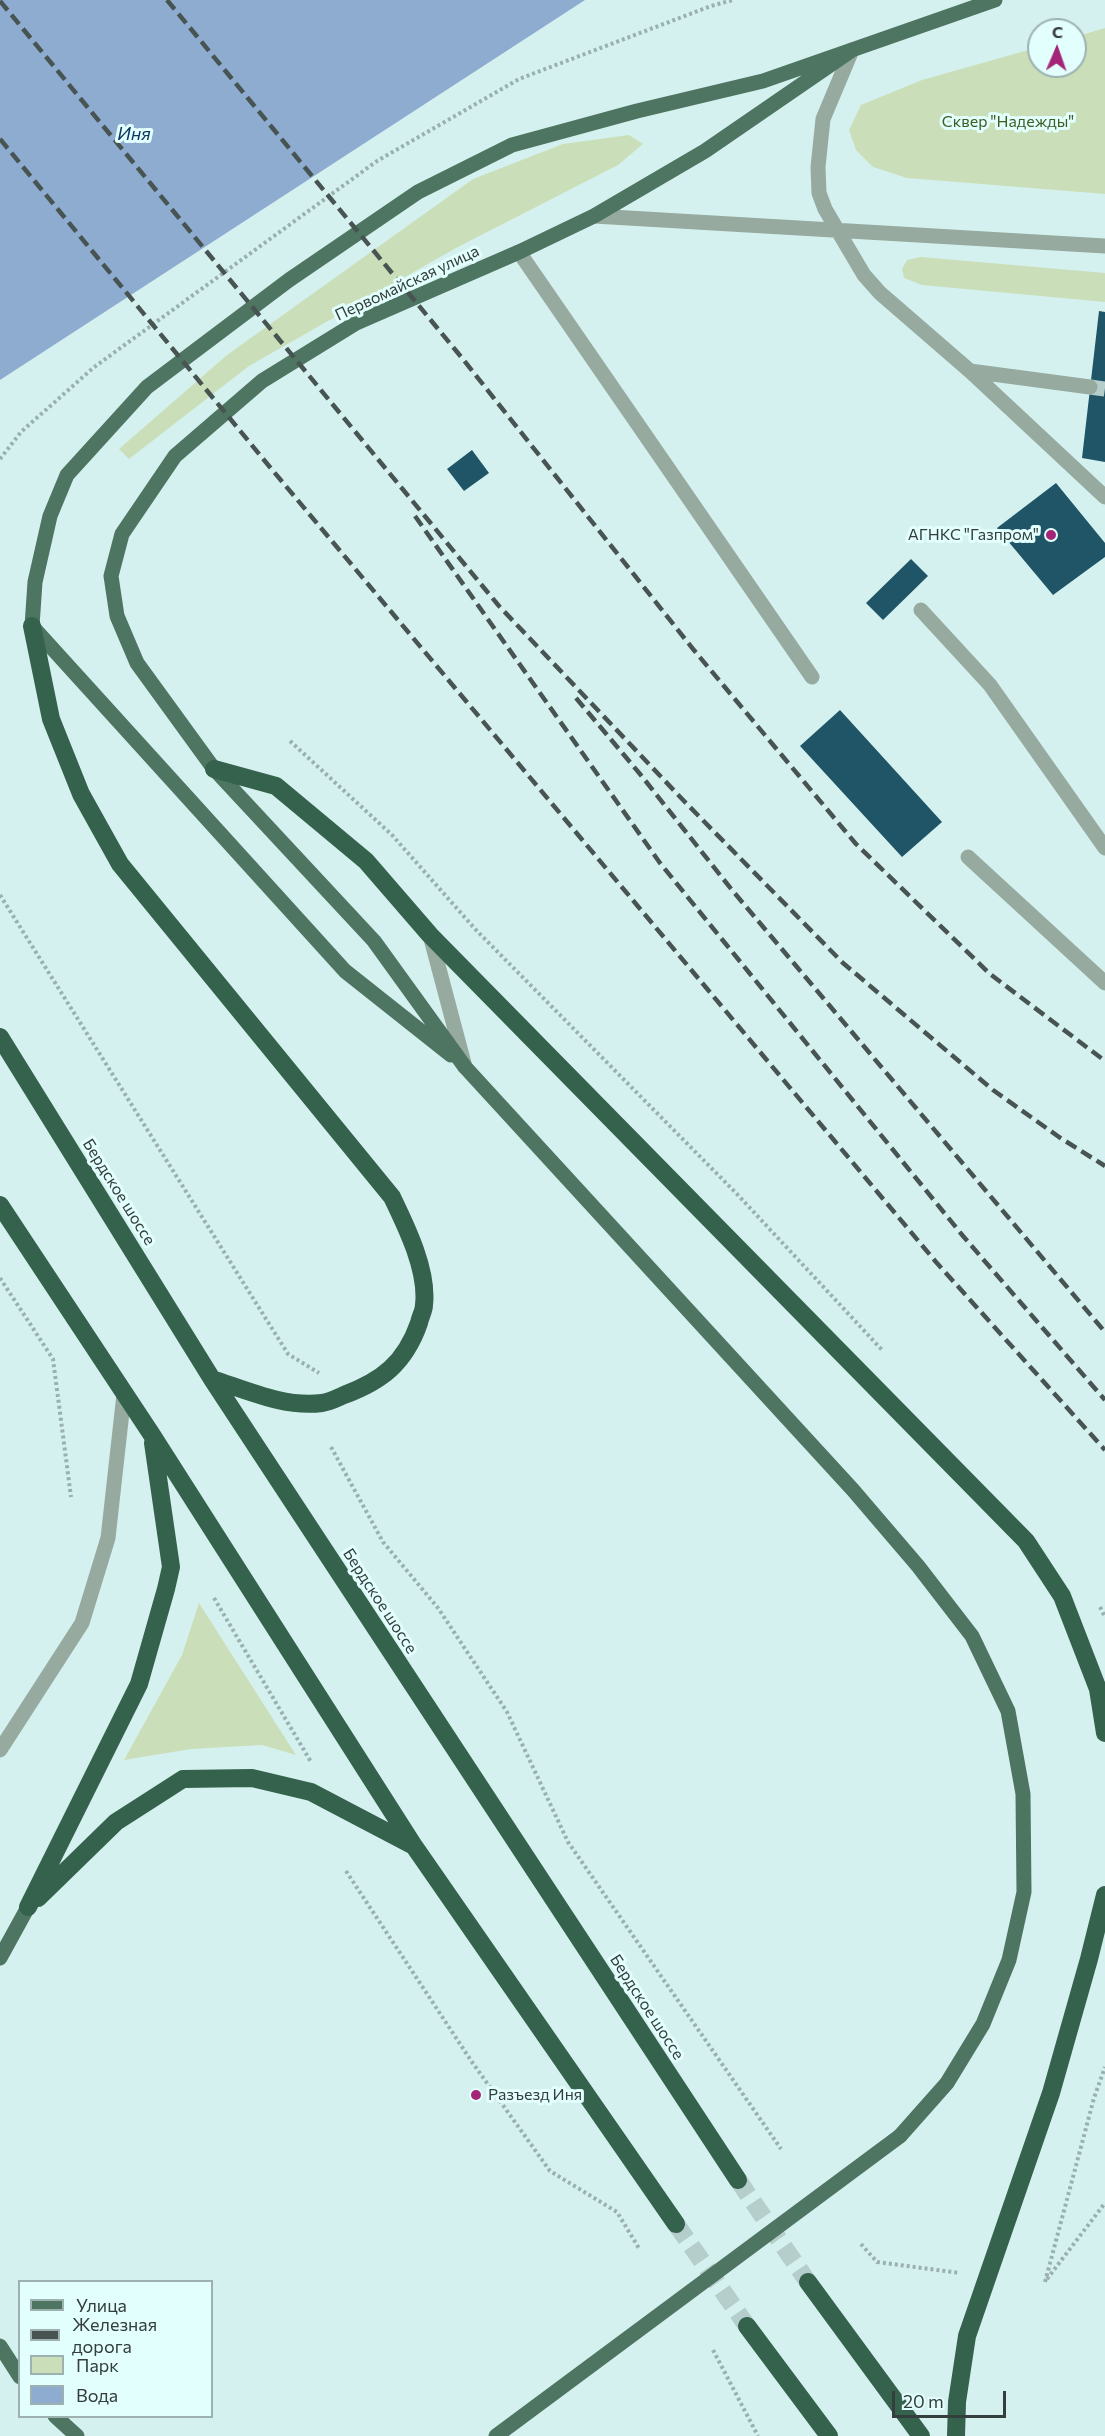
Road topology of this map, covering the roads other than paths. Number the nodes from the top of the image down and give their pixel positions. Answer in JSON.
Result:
{"nodes":[{"id":1,"x":995,"y":0,"type":"edge"},
{"id":2,"x":852,"y":50,"type":"junction"},
{"id":3,"x":594,"y":216,"type":"junction"},
{"id":4,"x":838,"y":229,"type":"junction"},
{"id":5,"x":1105,"y":246,"type":"edge"},
{"id":6,"x":519,"y":252,"type":"junction"},
{"id":7,"x":970,"y":371,"type":"junction"},
{"id":8,"x":1090,"y":387,"type":"tunnel mouth"},
{"id":9,"x":1105,"y":497,"type":"edge"},
{"id":10,"x":921,"y":610,"type":"dead end"},
{"id":11,"x":32,"y":626,"type":"junction"},
{"id":12,"x":812,"y":677,"type":"dead end"},
{"id":13,"x":214,"y":769,"type":"junction"},
{"id":14,"x":1105,"y":848,"type":"edge"},
{"id":15,"x":968,"y":856,"type":"dead end"},
{"id":16,"x":430,"y":934,"type":"junction"},
{"id":17,"x":1105,"y":983,"type":"edge"},
{"id":18,"x":0,"y":1037,"type":"edge"},
{"id":19,"x":465,"y":1066,"type":"junction"},
{"id":20,"x":0,"y":1205,"type":"edge"},
{"id":21,"x":212,"y":1379,"type":"junction"},
{"id":22,"x":124,"y":1394,"type":"junction"},
{"id":23,"x":152,"y":1435,"type":"junction"},
{"id":24,"x":1105,"y":1732,"type":"edge"},
{"id":25,"x":0,"y":1750,"type":"edge"},
{"id":26,"x":414,"y":1845,"type":"junction"},
{"id":27,"x":1105,"y":1894,"type":"edge"},
{"id":28,"x":28,"y":1907,"type":"junction"},
{"id":29,"x":0,"y":1958,"type":"edge"},
{"id":30,"x":738,"y":2180,"type":"tunnel mouth"},
{"id":31,"x":676,"y":2224,"type":"tunnel mouth"},
{"id":32,"x":808,"y":2282,"type":"tunnel mouth"},
{"id":33,"x":747,"y":2326,"type":"tunnel mouth"},
{"id":34,"x":0,"y":2346,"type":"edge"},
{"id":35,"x":18,"y":2374,"type":"edge"},
{"id":36,"x":57,"y":2418,"type":"edge"},
{"id":37,"x":77,"y":2436,"type":"edge"},
{"id":38,"x":496,"y":2436,"type":"edge"},
{"id":39,"x":829,"y":2436,"type":"edge"},
{"id":40,"x":921,"y":2436,"type":"edge"},
{"id":41,"x":956,"y":2436,"type":"edge"}],
"edges":[{"from":1,"to":2,"type":"main road","name":"Первомайская улица"},
{"from":2,"to":3,"type":"main road","name":"Первомайская улица"},
{"from":2,"to":4,"type":"street"},
{"from":2,"to":11,"type":"main road","name":"Первомайская улица"},
{"from":3,"to":4,"type":"street"},
{"from":3,"to":6,"type":"main road","name":"Первомайская улица"},
{"from":4,"to":5,"type":"street"},
{"from":4,"to":7,"type":"street"},
{"from":6,"to":12,"type":"street"},
{"from":6,"to":13,"type":"main road","name":"Первомайская улица"},
{"from":7,"to":8,"type":"street"},
{"from":7,"to":9,"type":"street"},
{"from":10,"to":14,"type":"street"},
{"from":11,"to":19,"type":"main road"},
{"from":11,"to":21,"type":"highway"},
{"from":13,"to":16,"type":"highway"},
{"from":13,"to":19,"type":"main road","name":"Первомайская улица"},
{"from":15,"to":17,"type":"street"},
{"from":16,"to":19,"type":"street"},
{"from":16,"to":24,"type":"highway"},
{"from":18,"to":21,"type":"highway","name":"Бердское шоссе"},
{"from":19,"to":38,"type":"main road","bridge":true},
{"from":20,"to":22,"type":"highway"},
{"from":21,"to":30,"type":"highway","name":"Бердское шоссе"},
{"from":22,"to":23,"type":"highway"},
{"from":22,"to":25,"type":"street"},
{"from":23,"to":26,"type":"highway"},
{"from":23,"to":28,"type":"highway"},
{"from":26,"to":28,"type":"highway"},
{"from":26,"to":31,"type":"highway"},
{"from":27,"to":41,"type":"highway"},
{"from":28,"to":29,"type":"main road"},
{"from":32,"to":40,"type":"highway"},
{"from":33,"to":39,"type":"highway"},
{"from":34,"to":35,"type":"main road"},
{"from":36,"to":37,"type":"main road"}]}
